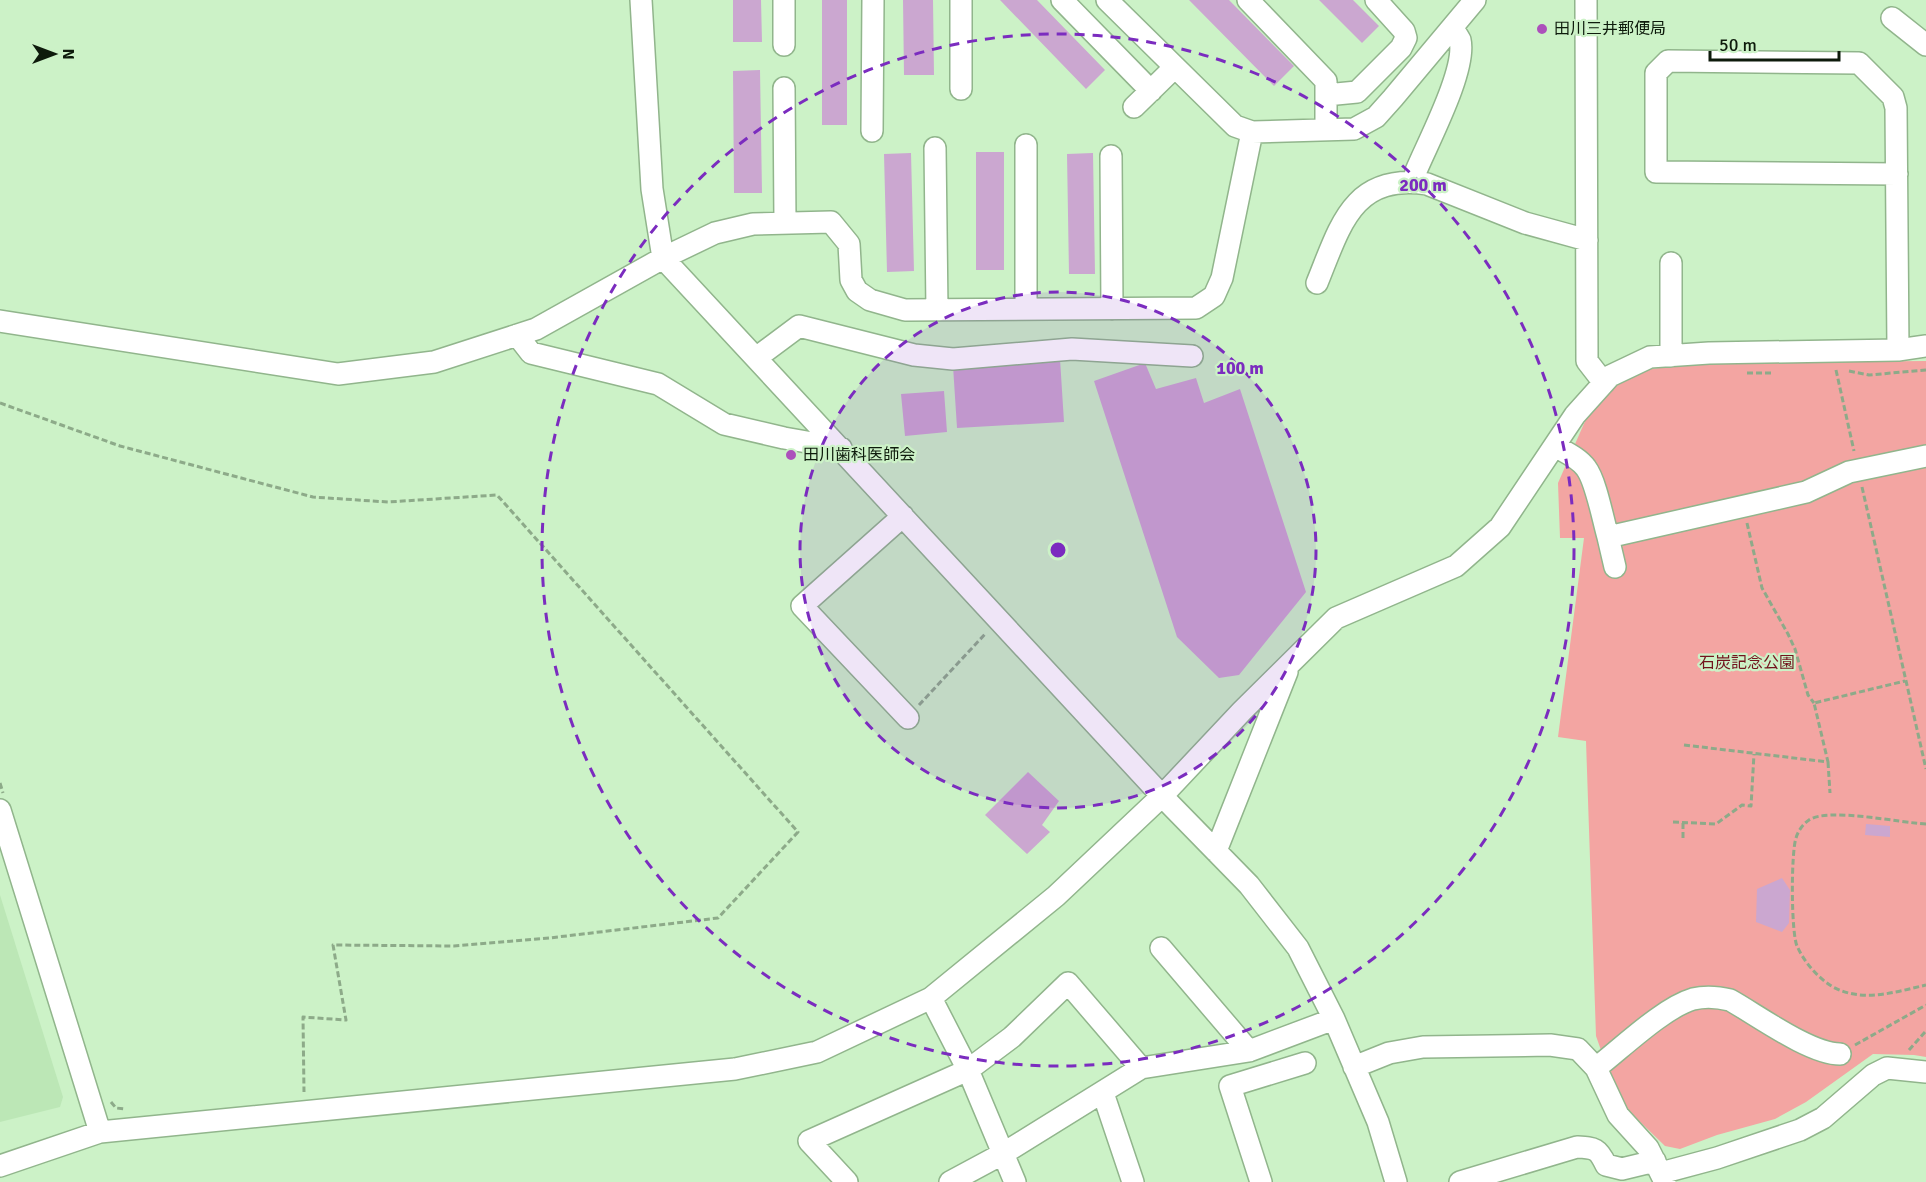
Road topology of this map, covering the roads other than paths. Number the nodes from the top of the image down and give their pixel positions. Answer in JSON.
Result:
{"nodes":[{"id":1,"x":641,"y":0,"type":"edge"},
{"id":2,"x":784,"y":0,"type":"edge"},
{"id":3,"x":873,"y":0,"type":"edge"},
{"id":4,"x":961,"y":0,"type":"edge"},
{"id":5,"x":1062,"y":0,"type":"edge"},
{"id":6,"x":1107,"y":0,"type":"edge"},
{"id":7,"x":1248,"y":0,"type":"edge"},
{"id":8,"x":1376,"y":0,"type":"edge"},
{"id":9,"x":1475,"y":0,"type":"edge"},
{"id":10,"x":1586,"y":0,"type":"edge"},
{"id":11,"x":1892,"y":18,"type":"dead end"},
{"id":12,"x":1452,"y":28,"type":"junction"},
{"id":13,"x":784,"y":45,"type":"dead end"},
{"id":14,"x":1926,"y":45,"type":"edge"},
{"id":15,"x":1175,"y":67,"type":"junction"},
{"id":16,"x":784,"y":88,"type":"dead end"},
{"id":17,"x":961,"y":89,"type":"dead end"},
{"id":18,"x":1151,"y":91,"type":"junction"},
{"id":19,"x":1326,"y":95,"type":"junction"},
{"id":20,"x":1134,"y":107,"type":"dead end"},
{"id":21,"x":1326,"y":129,"type":"junction"},
{"id":22,"x":872,"y":131,"type":"dead end"},
{"id":23,"x":1252,"y":132,"type":"junction"},
{"id":24,"x":1026,"y":145,"type":"dead end"},
{"id":25,"x":935,"y":148,"type":"dead end"},
{"id":26,"x":1112,"y":156,"type":"dead end"},
{"id":27,"x":1897,"y":174,"type":"junction"},
{"id":28,"x":1414,"y":182,"type":"junction"},
{"id":29,"x":785,"y":223,"type":"junction"},
{"id":30,"x":1587,"y":240,"type":"junction"},
{"id":31,"x":663,"y":258,"type":"junction"},
{"id":32,"x":1671,"y":263,"type":"dead end"},
{"id":33,"x":1317,"y":283,"type":"dead end"},
{"id":34,"x":1026,"y":309,"type":"junction"},
{"id":35,"x":1112,"y":309,"type":"junction"},
{"id":36,"x":937,"y":310,"type":"junction"},
{"id":37,"x":0,"y":321,"type":"edge"},
{"id":38,"x":517,"y":335,"type":"junction"},
{"id":39,"x":1926,"y":346,"type":"edge"},
{"id":40,"x":1898,"y":350,"type":"junction"},
{"id":41,"x":1192,"y":356,"type":"dead end"},
{"id":42,"x":1671,"y":356,"type":"junction"},
{"id":43,"x":756,"y":358,"type":"junction"},
{"id":44,"x":1604,"y":383,"type":"junction"},
{"id":45,"x":1555,"y":446,"type":"junction"},
{"id":46,"x":841,"y":448,"type":"junction"},
{"id":47,"x":1926,"y":456,"type":"edge"},
{"id":48,"x":903,"y":516,"type":"junction"},
{"id":49,"x":1608,"y":537,"type":"junction"},
{"id":50,"x":1615,"y":567,"type":"dead end"},
{"id":51,"x":1291,"y":663,"type":"junction"},
{"id":52,"x":908,"y":718,"type":"road end"},
{"id":53,"x":1162,"y":796,"type":"junction"},
{"id":54,"x":2,"y":802,"type":"edge"},
{"id":55,"x":1216,"y":851,"type":"junction"},
{"id":56,"x":1161,"y":948,"type":"dead end"},
{"id":57,"x":931,"y":998,"type":"junction"},
{"id":58,"x":1334,"y":1019,"type":"junction"},
{"id":59,"x":1249,"y":1051,"type":"junction"},
{"id":60,"x":1840,"y":1054,"type":"road end"},
{"id":61,"x":1305,"y":1063,"type":"dead end"},
{"id":62,"x":1354,"y":1067,"type":"junction"},
{"id":63,"x":1141,"y":1068,"type":"junction"},
{"id":64,"x":1596,"y":1068,"type":"junction"},
{"id":65,"x":968,"y":1070,"type":"junction"},
{"id":66,"x":1926,"y":1072,"type":"edge"},
{"id":67,"x":1103,"y":1093,"type":"junction"},
{"id":68,"x":100,"y":1132,"type":"junction"},
{"id":69,"x":1004,"y":1153,"type":"junction"},
{"id":70,"x":0,"y":1166,"type":"edge"},
{"id":71,"x":1660,"y":1172,"type":"edge"},
{"id":72,"x":1609,"y":1173,"type":"edge"},
{"id":73,"x":847,"y":1182,"type":"edge"},
{"id":74,"x":950,"y":1182,"type":"edge"},
{"id":75,"x":1015,"y":1182,"type":"edge"},
{"id":76,"x":1134,"y":1182,"type":"edge"},
{"id":77,"x":1261,"y":1182,"type":"edge"},
{"id":78,"x":1396,"y":1182,"type":"edge"},
{"id":79,"x":1460,"y":1182,"type":"edge"}],
"edges":[{"from":1,"to":31,"type":"street"},
{"from":2,"to":13,"type":"street"},
{"from":3,"to":22,"type":"street"},
{"from":4,"to":17,"type":"street"},
{"from":5,"to":18,"type":"street"},
{"from":6,"to":15,"type":"street"},
{"from":7,"to":19,"type":"street"},
{"from":8,"to":19,"type":"street"},
{"from":9,"to":12,"type":"street"},
{"from":10,"to":30,"type":"street"},
{"from":11,"to":14,"type":"street"},
{"from":12,"to":21,"type":"street"},
{"from":12,"to":28,"type":"street"},
{"from":15,"to":18,"type":"street"},
{"from":15,"to":23,"type":"street"},
{"from":16,"to":29,"type":"street"},
{"from":18,"to":20,"type":"street"},
{"from":19,"to":21,"type":"street"},
{"from":21,"to":23,"type":"street"},
{"from":23,"to":35,"type":"street"},
{"from":24,"to":34,"type":"street"},
{"from":25,"to":36,"type":"street"},
{"from":26,"to":35,"type":"street"},
{"from":27,"to":27,"type":"street"},
{"from":27,"to":40,"type":"street"},
{"from":28,"to":30,"type":"street"},
{"from":28,"to":33,"type":"street"},
{"from":29,"to":31,"type":"street"},
{"from":29,"to":36,"type":"street"},
{"from":30,"to":44,"type":"street"},
{"from":31,"to":38,"type":"street"},
{"from":31,"to":43,"type":"street"},
{"from":32,"to":42,"type":"street"},
{"from":34,"to":35,"type":"street"},
{"from":34,"to":36,"type":"street"},
{"from":37,"to":38,"type":"street"},
{"from":38,"to":46,"type":"street"},
{"from":39,"to":40,"type":"street"},
{"from":40,"to":42,"type":"street"},
{"from":41,"to":43,"type":"street"},
{"from":42,"to":44,"type":"street"},
{"from":43,"to":46,"type":"street"},
{"from":44,"to":45,"type":"street"},
{"from":45,"to":49,"type":"street"},
{"from":45,"to":51,"type":"street"},
{"from":46,"to":48,"type":"street"},
{"from":47,"to":49,"type":"street"},
{"from":48,"to":52,"type":"street"},
{"from":48,"to":53,"type":"street"},
{"from":49,"to":50,"type":"street"},
{"from":51,"to":53,"type":"street"},
{"from":51,"to":55,"type":"street"},
{"from":53,"to":55,"type":"street"},
{"from":53,"to":57,"type":"street"},
{"from":54,"to":68,"type":"street"},
{"from":55,"to":58,"type":"street"},
{"from":56,"to":59,"type":"street"},
{"from":57,"to":65,"type":"street"},
{"from":57,"to":68,"type":"street"},
{"from":58,"to":59,"type":"street"},
{"from":58,"to":62,"type":"street"},
{"from":59,"to":63,"type":"street"},
{"from":60,"to":64,"type":"street"},
{"from":61,"to":77,"type":"street"},
{"from":62,"to":64,"type":"street"},
{"from":62,"to":78,"type":"street"},
{"from":63,"to":65,"type":"street"},
{"from":63,"to":67,"type":"street"},
{"from":64,"to":71,"type":"street"},
{"from":65,"to":69,"type":"street"},
{"from":65,"to":73,"type":"street"},
{"from":66,"to":71,"type":"street"},
{"from":67,"to":69,"type":"street"},
{"from":67,"to":76,"type":"street"},
{"from":68,"to":70,"type":"street"},
{"from":69,"to":74,"type":"street"},
{"from":69,"to":75,"type":"street"},
{"from":71,"to":72,"type":"street"},
{"from":72,"to":79,"type":"street"}]}
